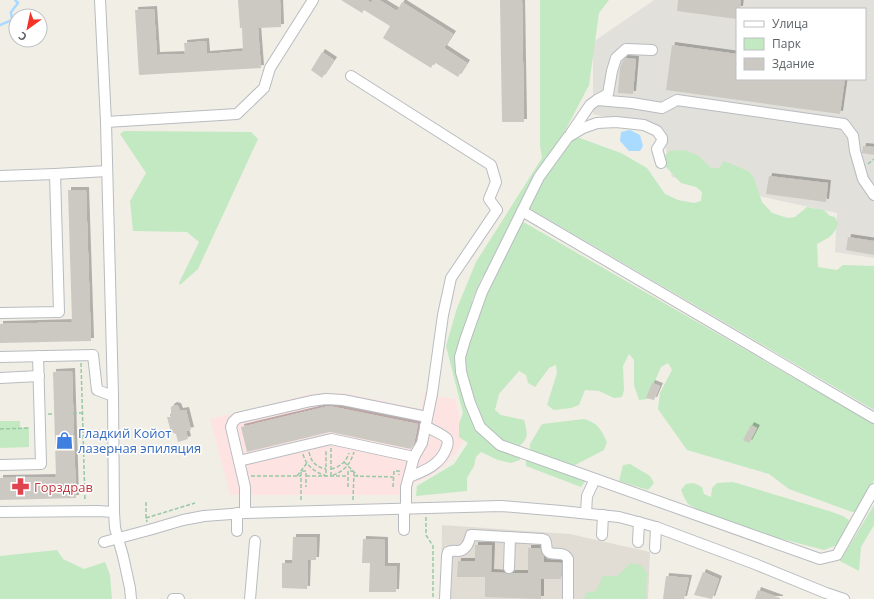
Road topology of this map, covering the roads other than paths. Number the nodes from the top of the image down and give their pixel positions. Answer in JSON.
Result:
{"nodes":[{"id":1,"x":100,"y":0,"type":"edge"},
{"id":2,"x":313,"y":0,"type":"edge"},
{"id":3,"x":652,"y":50,"type":"dead end"},
{"id":4,"x":351,"y":76,"type":"dead end"},
{"id":5,"x":597,"y":100,"type":"junction"},
{"id":6,"x":106,"y":122,"type":"junction"},
{"id":7,"x":568,"y":137,"type":"junction"},
{"id":8,"x":661,"y":163,"type":"dead end"},
{"id":9,"x":107,"y":171,"type":"junction"},
{"id":10,"x":55,"y":174,"type":"junction"},
{"id":11,"x":0,"y":176,"type":"edge"},
{"id":12,"x":874,"y":195,"type":"edge"},
{"id":13,"x":522,"y":211,"type":"junction"},
{"id":14,"x":0,"y":314,"type":"edge"},
{"id":15,"x":38,"y":356,"type":"junction"},
{"id":16,"x":0,"y":357,"type":"edge"},
{"id":17,"x":39,"y":376,"type":"junction"},
{"id":18,"x":0,"y":378,"type":"edge"},
{"id":19,"x":113,"y":396,"type":"junction"},
{"id":20,"x":874,"y":418,"type":"edge"},
{"id":21,"x":426,"y":422,"type":"junction"},
{"id":22,"x":414,"y":457,"type":"junction"},
{"id":23,"x":239,"y":461,"type":"junction"},
{"id":24,"x":0,"y":465,"type":"edge"},
{"id":25,"x":404,"y":477,"type":"junction"},
{"id":26,"x":595,"y":479,"type":"junction"},
{"id":27,"x":874,"y":489,"type":"edge"},
{"id":28,"x":405,"y":509,"type":"junction"},
{"id":29,"x":0,"y":512,"type":"edge"},
{"id":30,"x":114,"y":512,"type":"junction"},
{"id":31,"x":241,"y":513,"type":"junction"},
{"id":32,"x":586,"y":513,"type":"junction"},
{"id":33,"x":603,"y":515,"type":"junction"},
{"id":34,"x":639,"y":522,"type":"junction"},
{"id":35,"x":656,"y":527,"type":"junction"},
{"id":36,"x":404,"y":530,"type":"dead end"},
{"id":37,"x":237,"y":531,"type":"dead end"},
{"id":38,"x":602,"y":534,"type":"dead end"},
{"id":39,"x":510,"y":537,"type":"junction"},
{"id":40,"x":118,"y":538,"type":"junction"},
{"id":41,"x":255,"y":541,"type":"dead end"},
{"id":42,"x":104,"y":542,"type":"dead end"},
{"id":43,"x":638,"y":542,"type":"dead end"},
{"id":44,"x":655,"y":548,"type":"dead end"},
{"id":45,"x":510,"y":568,"type":"dead end"},
{"id":46,"x":131,"y":599,"type":"edge"},
{"id":47,"x":173,"y":599,"type":"edge"},
{"id":48,"x":179,"y":599,"type":"edge"},
{"id":49,"x":250,"y":599,"type":"edge"},
{"id":50,"x":445,"y":599,"type":"edge"},
{"id":51,"x":568,"y":599,"type":"edge"},
{"id":52,"x":844,"y":599,"type":"edge"}],
"edges":[{"from":1,"to":6,"type":"street"},
{"from":2,"to":6,"type":"street"},
{"from":3,"to":5,"type":"street"},
{"from":4,"to":21,"type":"street"},
{"from":5,"to":7,"type":"street"},
{"from":5,"to":12,"type":"street"},
{"from":6,"to":9,"type":"street"},
{"from":7,"to":8,"type":"street"},
{"from":7,"to":13,"type":"street"},
{"from":9,"to":10,"type":"street"},
{"from":9,"to":19,"type":"street"},
{"from":10,"to":11,"type":"street"},
{"from":10,"to":14,"type":"street"},
{"from":13,"to":20,"type":"street"},
{"from":13,"to":26,"type":"street"},
{"from":15,"to":16,"type":"street"},
{"from":15,"to":17,"type":"street"},
{"from":15,"to":19,"type":"street"},
{"from":17,"to":18,"type":"street"},
{"from":17,"to":24,"type":"street"},
{"from":19,"to":30,"type":"street"},
{"from":21,"to":22,"type":"street"},
{"from":21,"to":23,"type":"street"},
{"from":21,"to":25,"type":"street"},
{"from":22,"to":23,"type":"street"},
{"from":22,"to":25,"type":"street"},
{"from":23,"to":31,"type":"street"},
{"from":25,"to":28,"type":"street"},
{"from":26,"to":27,"type":"street"},
{"from":26,"to":32,"type":"street"},
{"from":28,"to":31,"type":"street"},
{"from":28,"to":32,"type":"street"},
{"from":28,"to":36,"type":"street"},
{"from":29,"to":30,"type":"street"},
{"from":30,"to":40,"type":"street"},
{"from":31,"to":37,"type":"street"},
{"from":31,"to":40,"type":"street"},
{"from":32,"to":33,"type":"street"},
{"from":33,"to":34,"type":"street"},
{"from":33,"to":38,"type":"street"},
{"from":34,"to":35,"type":"street"},
{"from":34,"to":43,"type":"street"},
{"from":35,"to":44,"type":"street"},
{"from":35,"to":52,"type":"street"},
{"from":39,"to":45,"type":"street"},
{"from":39,"to":50,"type":"street"},
{"from":39,"to":51,"type":"street"},
{"from":40,"to":42,"type":"street"},
{"from":40,"to":46,"type":"street"},
{"from":41,"to":49,"type":"street"},
{"from":47,"to":48,"type":"street"}]}
